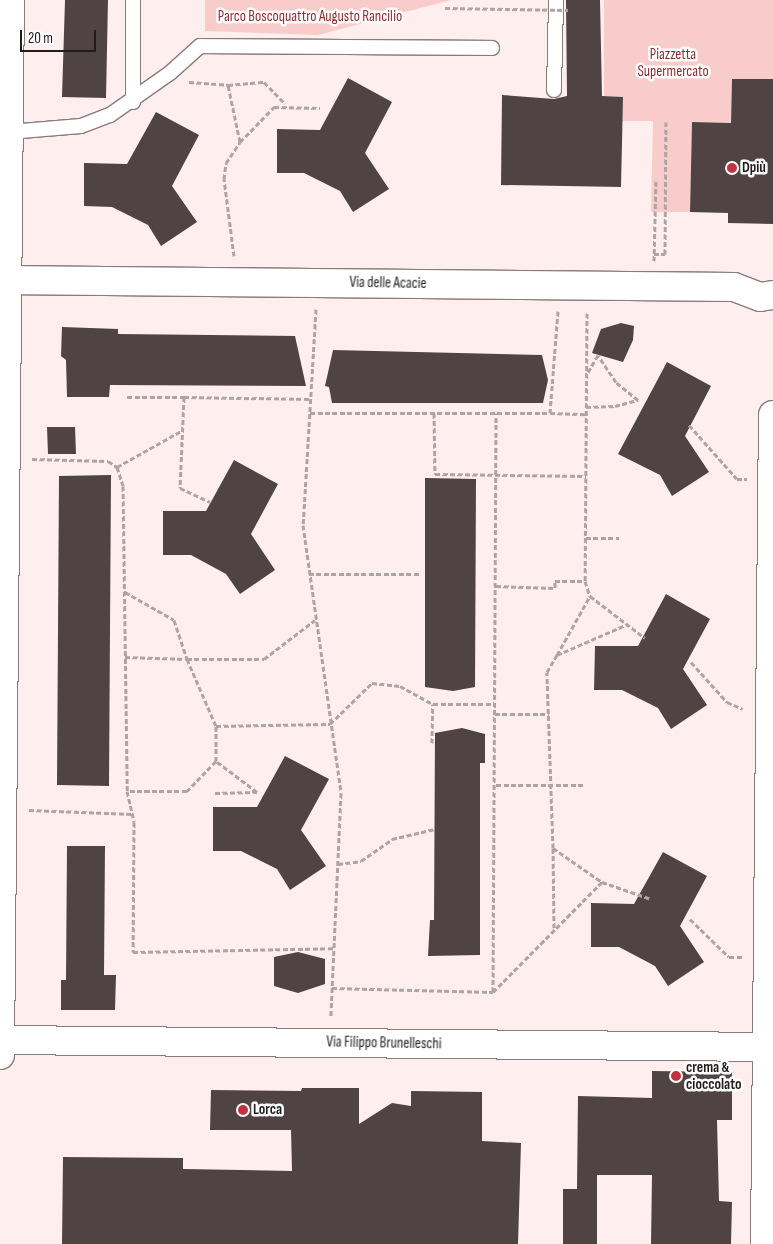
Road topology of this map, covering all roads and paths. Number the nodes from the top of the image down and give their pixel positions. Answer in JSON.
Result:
{"nodes":[{"id":1,"x":10,"y":0,"type":"edge"},
{"id":2,"x":134,"y":0,"type":"edge"},
{"id":3,"x":556,"y":0,"type":"edge"},
{"id":4,"x":445,"y":8,"type":"dead end"},
{"id":5,"x":568,"y":10,"type":"dead end"},
{"id":6,"x":492,"y":48,"type":"dead end"},
{"id":7,"x":170,"y":73,"type":"junction"},
{"id":8,"x":228,"y":85,"type":"junction"},
{"id":9,"x":554,"y":90,"type":"dead end"},
{"id":10,"x":132,"y":102,"type":"junction"},
{"id":11,"x":285,"y":104,"type":"junction"},
{"id":12,"x":320,"y":108,"type":"dead end"},
{"id":13,"x":666,"y":122,"type":"dead end"},
{"id":14,"x":9,"y":132,"type":"junction"},
{"id":15,"x":240,"y":142,"type":"junction"},
{"id":16,"x":656,"y":180,"type":"dead end"},
{"id":17,"x":654,"y":254,"type":"junction"},
{"id":18,"x":4,"y":280,"type":"edge"},
{"id":19,"x":237,"y":282,"type":"junction"},
{"id":20,"x":318,"y":282,"type":"junction"},
{"id":21,"x":560,"y":285,"type":"junction"},
{"id":22,"x":588,"y":286,"type":"junction"},
{"id":23,"x":653,"y":286,"type":"junction"},
{"id":24,"x":769,"y":304,"type":"edge"},
{"id":25,"x":586,"y":374,"type":"junction"},
{"id":26,"x":127,"y":397,"type":"dead end"},
{"id":27,"x":184,"y":397,"type":"junction"},
{"id":28,"x":311,"y":399,"type":"junction"},
{"id":29,"x":586,"y":407,"type":"junction"},
{"id":30,"x":310,"y":413,"type":"junction"},
{"id":31,"x":434,"y":413,"type":"junction"},
{"id":32,"x":496,"y":413,"type":"junction"},
{"id":33,"x":550,"y":413,"type":"junction"},
{"id":34,"x":586,"y":414,"type":"junction"},
{"id":35,"x":773,"y":415,"type":"edge"},
{"id":36,"x":689,"y":425,"type":"dead end"},
{"id":37,"x":183,"y":430,"type":"junction"},
{"id":38,"x":6,"y":458,"type":"junction"},
{"id":39,"x":117,"y":467,"type":"junction"},
{"id":40,"x":496,"y":475,"type":"junction"},
{"id":41,"x":586,"y":476,"type":"junction"},
{"id":42,"x":772,"y":480,"type":"edge"},
{"id":43,"x":210,"y":502,"type":"dead end"},
{"id":44,"x":586,"y":538,"type":"junction"},
{"id":45,"x":619,"y":538,"type":"dead end"},
{"id":46,"x":309,"y":574,"type":"junction"},
{"id":47,"x":420,"y":574,"type":"dead end"},
{"id":48,"x":585,"y":581,"type":"junction"},
{"id":49,"x":496,"y":586,"type":"junction"},
{"id":50,"x":124,"y":592,"type":"junction"},
{"id":51,"x":590,"y":596,"type":"junction"},
{"id":52,"x":316,"y":620,"type":"junction"},
{"id":53,"x":628,"y":624,"type":"junction"},
{"id":54,"x":645,"y":638,"type":"dead end"},
{"id":55,"x":557,"y":655,"type":"junction"},
{"id":56,"x":124,"y":657,"type":"junction"},
{"id":57,"x":187,"y":659,"type":"junction"},
{"id":58,"x":691,"y":662,"type":"dead end"},
{"id":59,"x":2,"y":695,"type":"edge"},
{"id":60,"x":433,"y":704,"type":"junction"},
{"id":61,"x":496,"y":704,"type":"junction"},
{"id":62,"x":495,"y":714,"type":"junction"},
{"id":63,"x":549,"y":714,"type":"junction"},
{"id":64,"x":769,"y":720,"type":"junction"},
{"id":65,"x":330,"y":724,"type":"junction"},
{"id":66,"x":216,"y":726,"type":"junction"},
{"id":67,"x":432,"y":743,"type":"dead end"},
{"id":68,"x":216,"y":761,"type":"junction"},
{"id":69,"x":496,"y":785,"type":"junction"},
{"id":70,"x":551,"y":785,"type":"junction"},
{"id":71,"x":582,"y":786,"type":"dead end"},
{"id":72,"x":127,"y":791,"type":"junction"},
{"id":73,"x":216,"y":793,"type":"dead end"},
{"id":74,"x":3,"y":809,"type":"junction"},
{"id":75,"x":133,"y":814,"type":"junction"},
{"id":76,"x":435,"y":829,"type":"dead end"},
{"id":77,"x":770,"y":840,"type":"edge"},
{"id":78,"x":554,"y":848,"type":"junction"},
{"id":79,"x":338,"y":864,"type":"junction"},
{"id":80,"x":602,"y":882,"type":"junction"},
{"id":81,"x":650,"y":899,"type":"dead end"},
{"id":82,"x":690,"y":920,"type":"dead end"},
{"id":83,"x":554,"y":928,"type":"junction"},
{"id":84,"x":334,"y":948,"type":"junction"},
{"id":85,"x":768,"y":958,"type":"junction"},
{"id":86,"x":332,"y":988,"type":"junction"},
{"id":87,"x":770,"y":989,"type":"edge"},
{"id":88,"x":493,"y":992,"type":"junction"},
{"id":89,"x":330,"y":1043,"type":"junction"},
{"id":90,"x":0,"y":1045,"type":"edge"},
{"id":91,"x":767,"y":1047,"type":"junction"},
{"id":92,"x":765,"y":1244,"type":"edge"}],
"edges":[{"from":1,"to":14,"type":"street"},
{"from":2,"to":10,"type":"lane"},
{"from":3,"to":9,"type":"lane"},
{"from":4,"to":5,"type":"path","bridge":true},
{"from":6,"to":7,"type":"lane"},
{"from":7,"to":8,"type":"path"},
{"from":7,"to":10,"type":"lane"},
{"from":8,"to":11,"type":"path"},
{"from":8,"to":15,"type":"path"},
{"from":10,"to":14,"type":"lane"},
{"from":11,"to":12,"type":"path"},
{"from":11,"to":15,"type":"path"},
{"from":13,"to":17,"type":"path"},
{"from":14,"to":18,"type":"street"},
{"from":15,"to":19,"type":"path"},
{"from":16,"to":17,"type":"path"},
{"from":17,"to":23,"type":"path"},
{"from":18,"to":19,"type":"street","name":"Via delle Acacie"},
{"from":18,"to":38,"type":"street"},
{"from":19,"to":20,"type":"street","name":"Via delle Acacie"},
{"from":20,"to":21,"type":"street","name":"Via delle Acacie"},
{"from":20,"to":28,"type":"path"},
{"from":21,"to":22,"type":"street","name":"Via delle Acacie"},
{"from":21,"to":33,"type":"path"},
{"from":22,"to":23,"type":"street","name":"Via delle Acacie"},
{"from":22,"to":25,"type":"path"},
{"from":23,"to":24,"type":"street","name":"Via delle Acacie"},
{"from":25,"to":29,"type":"path"},
{"from":25,"to":29,"type":"path"},
{"from":26,"to":27,"type":"path"},
{"from":27,"to":28,"type":"path"},
{"from":27,"to":37,"type":"path"},
{"from":28,"to":30,"type":"path"},
{"from":29,"to":34,"type":"path"},
{"from":30,"to":31,"type":"path"},
{"from":30,"to":46,"type":"path"},
{"from":31,"to":32,"type":"path"},
{"from":31,"to":40,"type":"path"},
{"from":32,"to":33,"type":"path"},
{"from":32,"to":40,"type":"path"},
{"from":33,"to":34,"type":"path"},
{"from":34,"to":41,"type":"path"},
{"from":35,"to":42,"type":"street"},
{"from":36,"to":42,"type":"path"},
{"from":37,"to":39,"type":"path"},
{"from":37,"to":43,"type":"path"},
{"from":38,"to":39,"type":"path"},
{"from":38,"to":59,"type":"street"},
{"from":39,"to":50,"type":"path"},
{"from":40,"to":41,"type":"path"},
{"from":40,"to":49,"type":"path"},
{"from":41,"to":44,"type":"path"},
{"from":42,"to":64,"type":"street"},
{"from":44,"to":45,"type":"path"},
{"from":44,"to":48,"type":"path"},
{"from":46,"to":47,"type":"path"},
{"from":46,"to":52,"type":"path"},
{"from":48,"to":49,"type":"path"},
{"from":48,"to":51,"type":"path"},
{"from":49,"to":61,"type":"path"},
{"from":50,"to":56,"type":"path"},
{"from":50,"to":57,"type":"path"},
{"from":51,"to":53,"type":"path"},
{"from":51,"to":55,"type":"path"},
{"from":52,"to":57,"type":"path"},
{"from":52,"to":65,"type":"path"},
{"from":53,"to":54,"type":"path"},
{"from":53,"to":55,"type":"path"},
{"from":55,"to":63,"type":"path"},
{"from":56,"to":57,"type":"path"},
{"from":56,"to":72,"type":"path"},
{"from":57,"to":66,"type":"path"},
{"from":58,"to":64,"type":"path"},
{"from":59,"to":74,"type":"street"},
{"from":60,"to":61,"type":"path"},
{"from":60,"to":65,"type":"path"},
{"from":60,"to":67,"type":"path"},
{"from":61,"to":62,"type":"path"},
{"from":62,"to":63,"type":"path"},
{"from":62,"to":69,"type":"path"},
{"from":63,"to":70,"type":"path"},
{"from":64,"to":77,"type":"street"},
{"from":65,"to":66,"type":"path"},
{"from":65,"to":79,"type":"path"},
{"from":66,"to":68,"type":"path"},
{"from":68,"to":72,"type":"path"},
{"from":68,"to":73,"type":"path"},
{"from":69,"to":70,"type":"path"},
{"from":69,"to":88,"type":"path"},
{"from":70,"to":71,"type":"path"},
{"from":70,"to":78,"type":"path"},
{"from":72,"to":75,"type":"path"},
{"from":74,"to":75,"type":"path"},
{"from":74,"to":90,"type":"street"},
{"from":75,"to":84,"type":"path"},
{"from":76,"to":79,"type":"path"},
{"from":77,"to":85,"type":"street"},
{"from":78,"to":80,"type":"path"},
{"from":78,"to":83,"type":"path"},
{"from":79,"to":84,"type":"path"},
{"from":80,"to":81,"type":"path"},
{"from":80,"to":83,"type":"path"},
{"from":82,"to":85,"type":"path"},
{"from":83,"to":88,"type":"path"},
{"from":84,"to":86,"type":"path"},
{"from":85,"to":87,"type":"street"},
{"from":86,"to":88,"type":"path"},
{"from":86,"to":89,"type":"path"},
{"from":87,"to":91,"type":"street"},
{"from":89,"to":90,"type":"street","name":"Via Filippo Brunelleschi"},
{"from":89,"to":91,"type":"street","name":"Via Filippo Brunelleschi"},
{"from":91,"to":92,"type":"street"}]}
